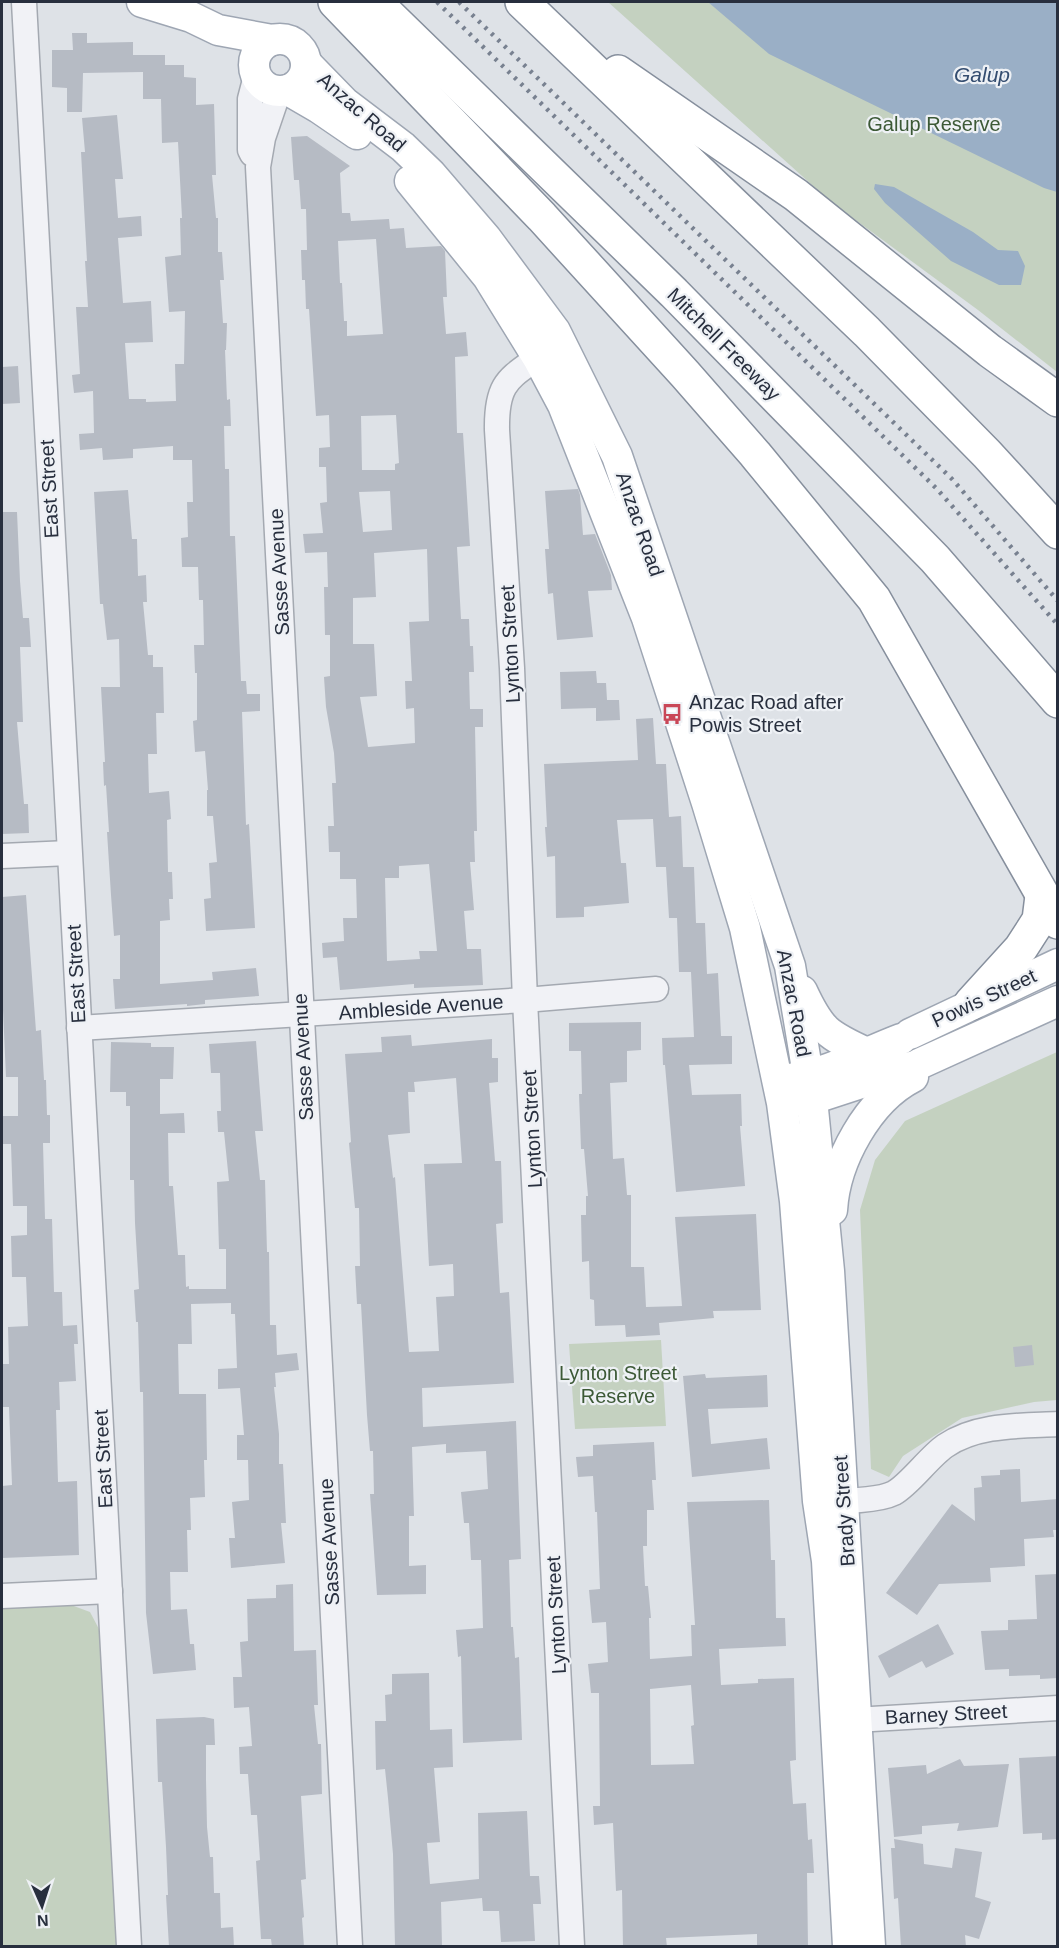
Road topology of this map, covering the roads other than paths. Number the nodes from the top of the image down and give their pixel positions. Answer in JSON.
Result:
{"nodes":[{"id":1,"x":24,"y":2,"type":"edge"},
{"id":2,"x":142,"y":2,"type":"edge"},
{"id":3,"x":335,"y":2,"type":"edge"},
{"id":4,"x":375,"y":2,"type":"edge"},
{"id":5,"x":530,"y":9,"type":"edge"},
{"id":6,"x":218,"y":30,"type":"junction"},
{"id":7,"x":272,"y":40,"type":"junction"},
{"id":8,"x":306,"y":63,"type":"junction"},
{"id":9,"x":269,"y":81,"type":"junction"},
{"id":10,"x":549,"y":349,"type":"junction"},
{"id":11,"x":1058,"y":400,"type":"edge"},
{"id":12,"x":1058,"y":532,"type":"edge"},
{"id":13,"x":1058,"y":701,"type":"edge"},
{"id":14,"x":69,"y":853,"type":"junction"},
{"id":15,"x":2,"y":856,"type":"edge"},
{"id":16,"x":1050,"y":909,"type":"edge"},
{"id":17,"x":1058,"y":964,"type":"edge"},
{"id":18,"x":790,"y":966,"type":"junction"},
{"id":19,"x":656,"y":989,"type":"dead end"},
{"id":20,"x":525,"y":1000,"type":"junction"},
{"id":21,"x":1058,"y":1001,"type":"edge"},
{"id":22,"x":971,"y":1003,"type":"junction"},
{"id":23,"x":301,"y":1014,"type":"junction"},
{"id":24,"x":79,"y":1028,"type":"junction"},
{"id":25,"x":867,"y":1053,"type":"junction"},
{"id":26,"x":916,"y":1070,"type":"junction"},
{"id":27,"x":810,"y":1088,"type":"junction"},
{"id":28,"x":780,"y":1092,"type":"junction"},
{"id":29,"x":827,"y":1248,"type":"junction"},
{"id":30,"x":1058,"y":1424,"type":"edge"},
{"id":31,"x":830,"y":1501,"type":"junction"},
{"id":32,"x":110,"y":1591,"type":"junction"},
{"id":33,"x":2,"y":1596,"type":"edge"},
{"id":34,"x":1058,"y":1708,"type":"edge"},
{"id":35,"x":846,"y":1720,"type":"junction"},
{"id":36,"x":129,"y":1947,"type":"edge"},
{"id":37,"x":350,"y":1947,"type":"edge"},
{"id":38,"x":573,"y":1947,"type":"edge"},
{"id":39,"x":848,"y":1947,"type":"edge"},
{"id":40,"x":870,"y":1947,"type":"edge"}],
"edges":[{"from":1,"to":14,"type":"street","name":"East Street"},
{"from":2,"to":6,"type":"main road","name":"Anzac Road"},
{"from":3,"to":16,"type":"highway"},
{"from":4,"to":13,"type":"highway","name":"Mitchell Freeway"},
{"from":5,"to":11,"type":"highway"},
{"from":5,"to":12,"type":"highway"},
{"from":6,"to":7,"type":"main road","name":"Anzac Road"},
{"from":6,"to":9,"type":"main road","name":"Anzac Road"},
{"from":7,"to":8,"type":"main road"},
{"from":7,"to":9,"type":"main road"},
{"from":8,"to":9,"type":"main road"},
{"from":8,"to":10,"type":"main road","name":"Anzac Road"},
{"from":9,"to":10,"type":"main road","name":"Anzac Road"},
{"from":9,"to":23,"type":"street","name":"Sasse Avenue"},
{"from":10,"to":18,"type":"main road","name":"Anzac Road"},
{"from":10,"to":20,"type":"street","name":"Lynton Street"},
{"from":10,"to":28,"type":"main road","name":"Anzac Road"},
{"from":14,"to":15,"type":"street"},
{"from":14,"to":24,"type":"street","name":"East Street"},
{"from":16,"to":22,"type":"highway"},
{"from":17,"to":22,"type":"main road","name":"Powis Street"},
{"from":18,"to":25,"type":"main road"},
{"from":18,"to":27,"type":"main road","name":"Anzac Road"},
{"from":19,"to":20,"type":"street","name":"Ambleside Avenue"},
{"from":20,"to":23,"type":"street","name":"Ambleside Avenue"},
{"from":20,"to":38,"type":"street","name":"Lynton Street"},
{"from":21,"to":26,"type":"main road","name":"Powis Street"},
{"from":22,"to":25,"type":"main road","name":"Powis Street"},
{"from":23,"to":24,"type":"street","name":"Ambleside Avenue"},
{"from":23,"to":37,"type":"street","name":"Sasse Avenue"},
{"from":24,"to":32,"type":"street","name":"East Street"},
{"from":25,"to":27,"type":"main road","name":"Powis Street"},
{"from":26,"to":27,"type":"main road","name":"Powis Street"},
{"from":26,"to":29,"type":"main road"},
{"from":27,"to":28,"type":"main road","name":"Powis Street"},
{"from":27,"to":29,"type":"main road","name":"Brady Street"},
{"from":28,"to":31,"type":"main road","name":"Brady Street"},
{"from":29,"to":31,"type":"main road","name":"Brady Street"},
{"from":30,"to":31,"type":"street"},
{"from":31,"to":35,"type":"main road","name":"Brady Street"},
{"from":32,"to":33,"type":"street"},
{"from":32,"to":36,"type":"street","name":"East Street"},
{"from":34,"to":35,"type":"street","name":"Barney Street"},
{"from":35,"to":39,"type":"main road","name":"Brady Street"},
{"from":35,"to":40,"type":"main road","name":"Brady Street"}]}
